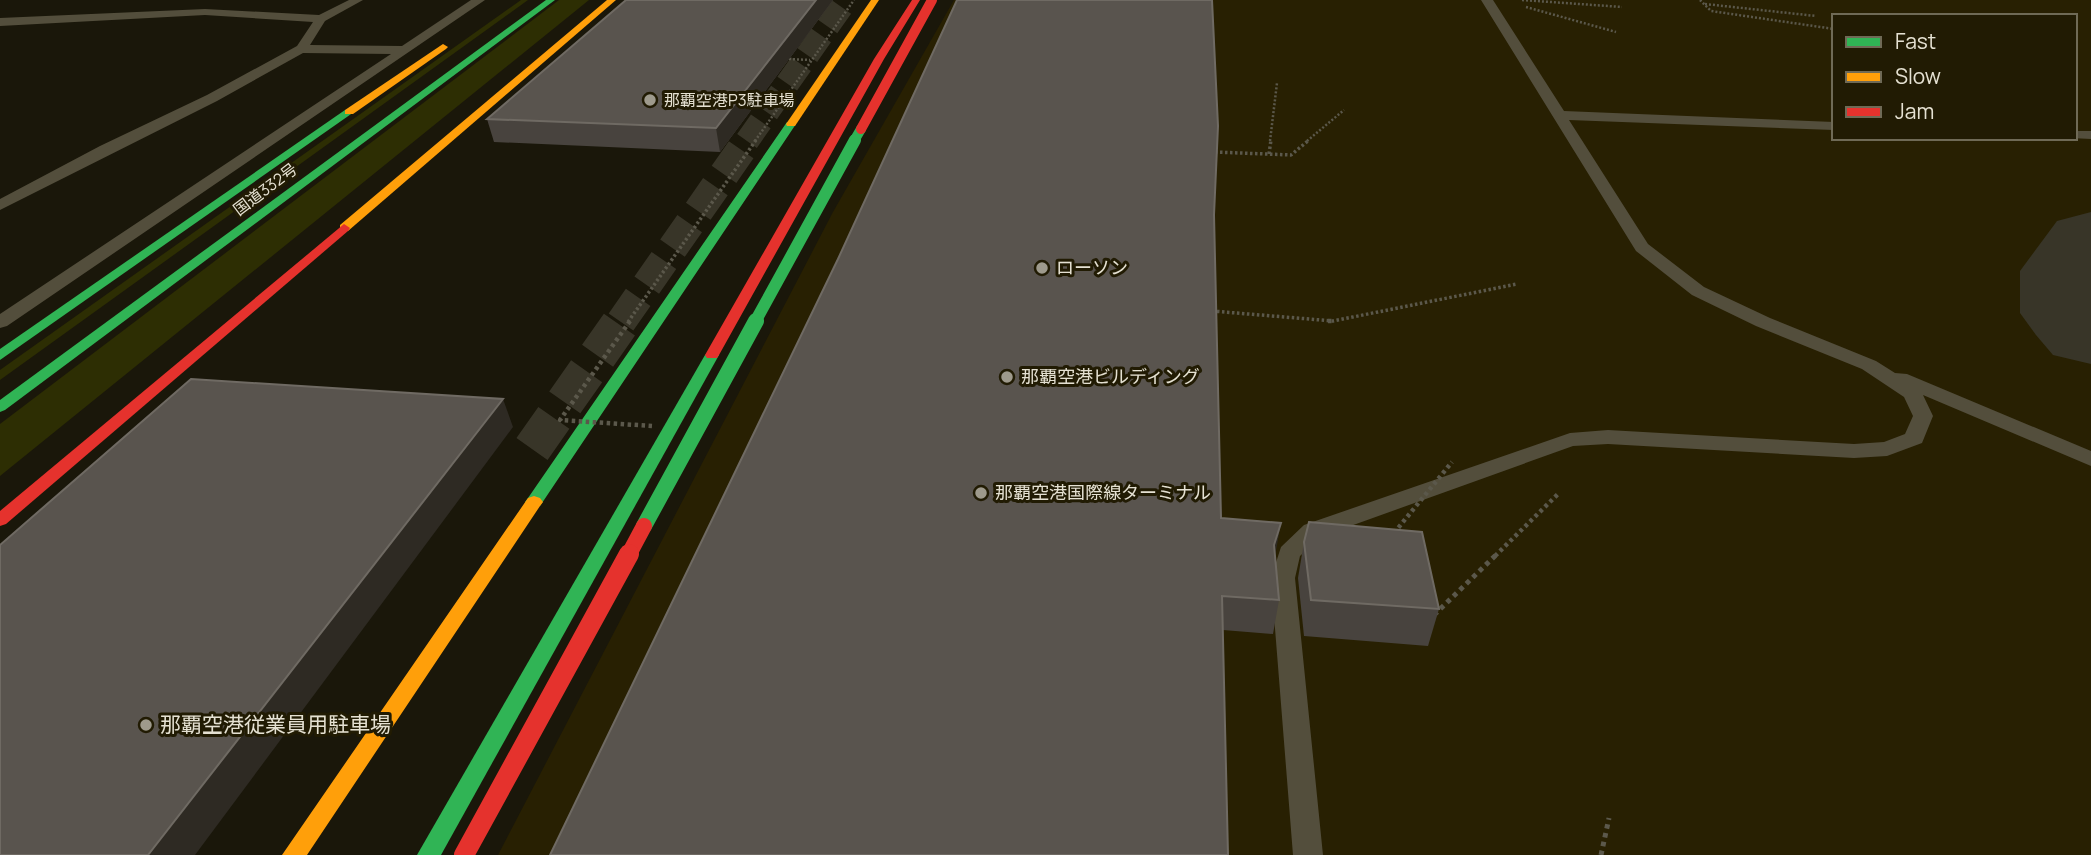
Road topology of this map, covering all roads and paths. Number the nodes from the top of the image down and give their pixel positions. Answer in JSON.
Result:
{"nodes":[{"id":1,"x":356,"y":0,"type":"edge"},
{"id":2,"x":479,"y":0,"type":"edge"},
{"id":3,"x":551,"y":0,"type":"edge"},
{"id":4,"x":612,"y":0,"type":"edge"},
{"id":5,"x":854,"y":0,"type":"edge"},
{"id":6,"x":875,"y":0,"type":"edge"},
{"id":7,"x":916,"y":0,"type":"edge"},
{"id":8,"x":932,"y":0,"type":"edge"},
{"id":9,"x":1487,"y":0,"type":"edge"},
{"id":10,"x":1520,"y":0,"type":"edge"},
{"id":11,"x":1700,"y":0,"type":"edge"},
{"id":12,"x":1704,"y":4,"type":"junction"},
{"id":13,"x":1524,"y":6,"type":"dead end"},
{"id":14,"x":1622,"y":7,"type":"dead end"},
{"id":15,"x":1816,"y":16,"type":"dead end"},
{"id":16,"x":321,"y":19,"type":"junction"},
{"id":17,"x":0,"y":22,"type":"edge"},
{"id":18,"x":1832,"y":29,"type":"edge"},
{"id":19,"x":1616,"y":32,"type":"dead end"},
{"id":20,"x":454,"y":40,"type":"dead end"},
{"id":21,"x":301,"y":49,"type":"junction"},
{"id":22,"x":404,"y":50,"type":"junction"},
{"id":23,"x":789,"y":59,"type":"edge"},
{"id":24,"x":811,"y":60,"type":"junction"},
{"id":25,"x":1276,"y":83,"type":"dead end"},
{"id":26,"x":1344,"y":110,"type":"dead end"},
{"id":27,"x":1559,"y":115,"type":"junction"},
{"id":28,"x":1832,"y":126,"type":"edge"},
{"id":29,"x":1215,"y":152,"type":"edge"},
{"id":30,"x":1269,"y":154,"type":"junction"},
{"id":31,"x":0,"y":205,"type":"edge"},
{"id":32,"x":1517,"y":284,"type":"dead end"},
{"id":33,"x":1212,"y":311,"type":"edge"},
{"id":34,"x":0,"y":322,"type":"edge"},
{"id":35,"x":0,"y":356,"type":"edge"},
{"id":36,"x":1869,"y":365,"type":"junction"},
{"id":37,"x":0,"y":407,"type":"edge"},
{"id":38,"x":654,"y":427,"type":"dead end"},
{"id":39,"x":2091,"y":459,"type":"edge"},
{"id":40,"x":1452,"y":462,"type":"dead end"},
{"id":41,"x":1558,"y":494,"type":"dead end"},
{"id":42,"x":7,"y":514,"type":"edge"},
{"id":43,"x":36,"y":520,"type":"edge"},
{"id":44,"x":1386,"y":544,"type":"edge"},
{"id":45,"x":1433,"y":616,"type":"edge"},
{"id":46,"x":1609,"y":818,"type":"dead end"},
{"id":47,"x":294,"y":855,"type":"edge"},
{"id":48,"x":429,"y":855,"type":"edge"},
{"id":49,"x":464,"y":855,"type":"edge"},
{"id":50,"x":1308,"y":855,"type":"edge"},
{"id":51,"x":1601,"y":855,"type":"edge"}],
"edges":[{"from":1,"to":16,"type":"lane"},
{"from":2,"to":22,"type":"lane"},
{"from":3,"to":37,"type":"main road","name":"国道332号"},
{"from":4,"to":42,"type":"main road"},
{"from":5,"to":24,"type":"path","bridge":true},
{"from":6,"to":47,"type":"main road"},
{"from":7,"to":48,"type":"main road"},
{"from":8,"to":49,"type":"main road","bridge":true},
{"from":9,"to":27,"type":"lane"},
{"from":10,"to":14,"type":"path"},
{"from":11,"to":12,"type":"path"},
{"from":12,"to":15,"type":"path"},
{"from":12,"to":18,"type":"path"},
{"from":13,"to":19,"type":"path"},
{"from":16,"to":17,"type":"lane"},
{"from":16,"to":21,"type":"lane"},
{"from":20,"to":35,"type":"main road","name":"国道332号"},
{"from":21,"to":22,"type":"lane"},
{"from":21,"to":31,"type":"lane"},
{"from":22,"to":34,"type":"lane"},
{"from":23,"to":24,"type":"path","bridge":true},
{"from":24,"to":38,"type":"path","bridge":true},
{"from":25,"to":30,"type":"path"},
{"from":26,"to":30,"type":"path"},
{"from":27,"to":28,"type":"lane"},
{"from":27,"to":36,"type":"lane"},
{"from":29,"to":30,"type":"path"},
{"from":32,"to":33,"type":"path"},
{"from":36,"to":39,"type":"lane"},
{"from":36,"to":50,"type":"lane"},
{"from":40,"to":44,"type":"path","bridge":true},
{"from":41,"to":45,"type":"path"},
{"from":42,"to":43,"type":"lane"},
{"from":46,"to":51,"type":"path"}]}
